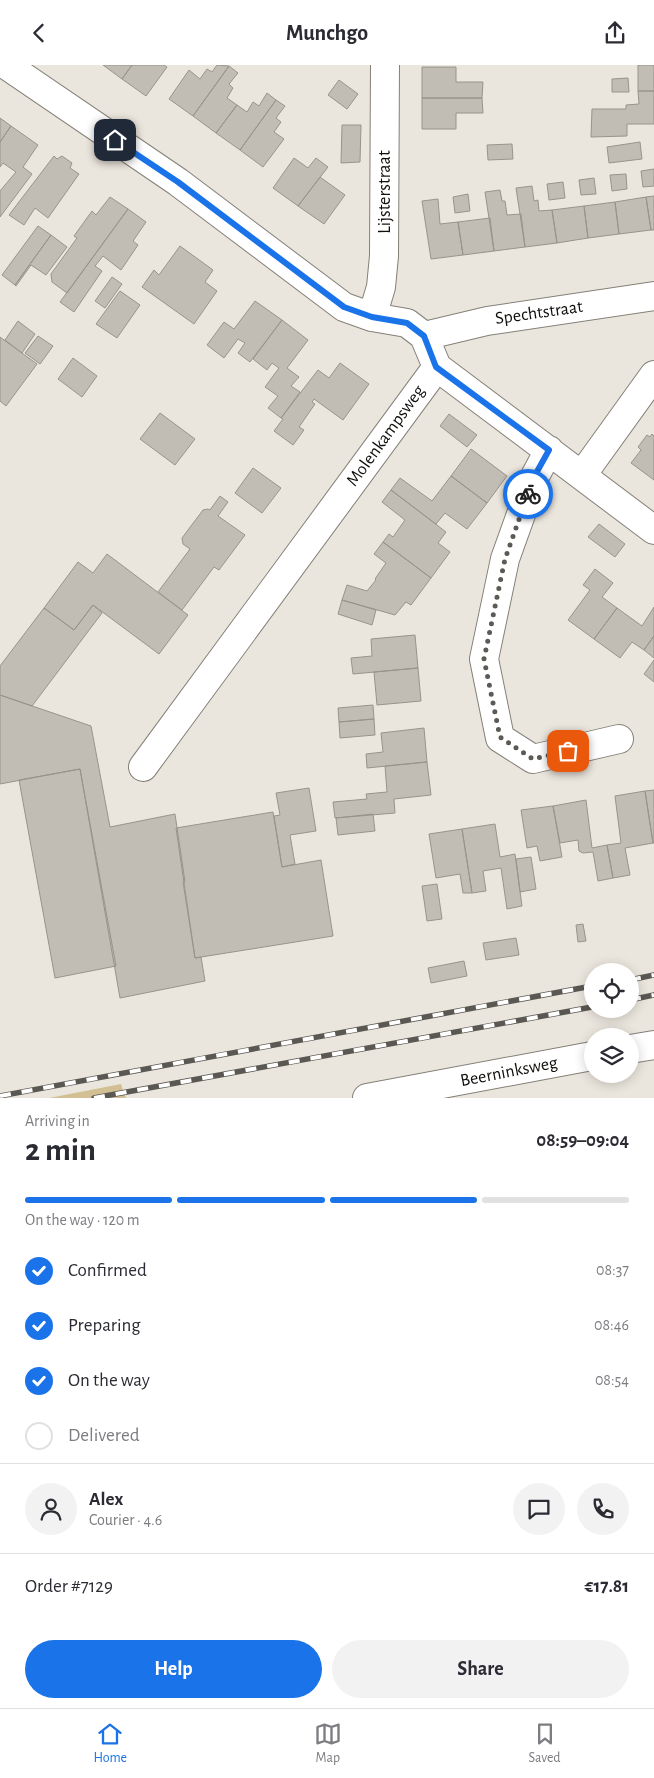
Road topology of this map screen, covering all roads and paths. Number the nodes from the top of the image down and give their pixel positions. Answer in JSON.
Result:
{"nodes":[{"id":1,"x":6,"y":65,"type":"edge"},
{"id":2,"x":386,"y":65,"type":"edge"},
{"id":3,"x":654,"y":296,"type":"edge"},
{"id":4,"x":372,"y":317,"type":"junction"},
{"id":5,"x":424,"y":336,"type":"junction"},
{"id":6,"x":436,"y":367,"type":"junction"},
{"id":7,"x":654,"y":375,"type":"edge"},
{"id":8,"x":549,"y":450,"type":"junction"},
{"id":9,"x":582,"y":475,"type":"junction"},
{"id":10,"x":654,"y":530,"type":"edge"},
{"id":11,"x":619,"y":739,"type":"dead end"},
{"id":12,"x":143,"y":767,"type":"dead end"},
{"id":13,"x":654,"y":1045,"type":"edge"},
{"id":14,"x":639,"y":1048,"type":"edge"},
{"id":15,"x":584,"y":1057,"type":"edge"},
{"id":16,"x":367,"y":1098,"type":"edge"}],
"edges":[{"from":1,"to":4,"type":"street"},
{"from":2,"to":4,"type":"street","name":"Lijsterstraat"},
{"from":3,"to":5,"type":"street","name":"Spechtstraat"},
{"from":4,"to":5,"type":"street"},
{"from":5,"to":6,"type":"street","name":"Molenkampsweg"},
{"from":6,"to":8,"type":"street"},
{"from":6,"to":12,"type":"street","name":"Molenkampsweg"},
{"from":7,"to":9,"type":"street"},
{"from":8,"to":9,"type":"street"},
{"from":8,"to":11,"type":"street"},
{"from":9,"to":10,"type":"street"},
{"from":13,"to":14,"type":"street"},
{"from":15,"to":16,"type":"street","name":"Beerninksweg"}]}
